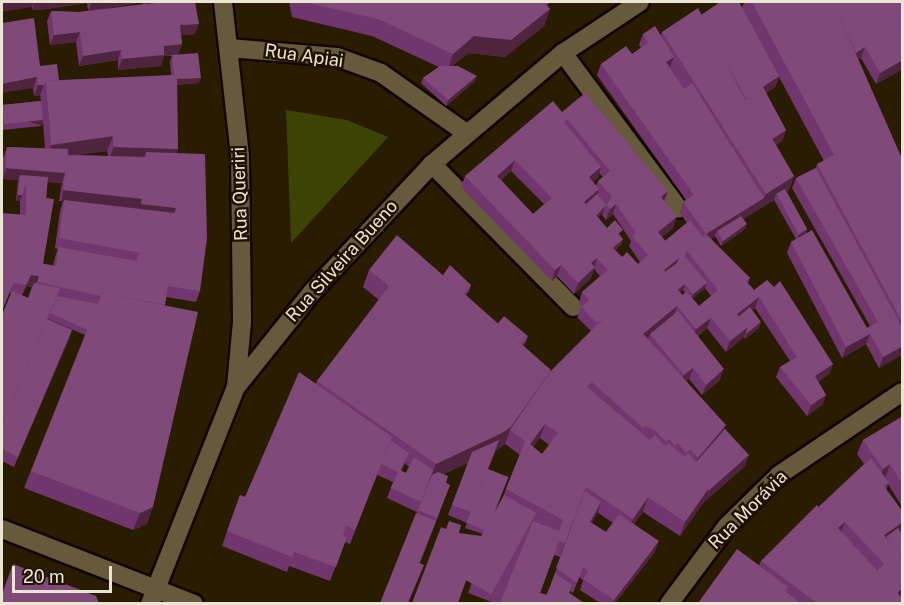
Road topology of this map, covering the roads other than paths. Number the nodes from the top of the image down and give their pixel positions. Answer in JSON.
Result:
{"nodes":[{"id":1,"x":223,"y":2,"type":"edge"},
{"id":2,"x":640,"y":2,"type":"edge"},
{"id":3,"x":229,"y":48,"type":"junction"},
{"id":4,"x":563,"y":53,"type":"junction"},
{"id":5,"x":466,"y":133,"type":"junction"},
{"id":6,"x":432,"y":164,"type":"junction"},
{"id":7,"x":679,"y":209,"type":"dead end"},
{"id":8,"x":573,"y":307,"type":"dead end"},
{"id":9,"x":236,"y":387,"type":"junction"},
{"id":10,"x":903,"y":392,"type":"edge"},
{"id":11,"x":2,"y":529,"type":"edge"},
{"id":12,"x":154,"y":597,"type":"edge"},
{"id":13,"x":195,"y":603,"type":"edge"},
{"id":14,"x":669,"y":603,"type":"edge"}],
"edges":[{"from":1,"to":3,"type":"street","name":"Rua Queriri"},
{"from":2,"to":4,"type":"street","name":"Rua Silveira Bueno"},
{"from":3,"to":5,"type":"street","name":"Rua Apiai"},
{"from":3,"to":9,"type":"street","name":"Rua Queriri"},
{"from":4,"to":5,"type":"street","name":"Rua Silveira Bueno"},
{"from":4,"to":7,"type":"street"},
{"from":5,"to":6,"type":"street","name":"Rua Silveira Bueno"},
{"from":6,"to":8,"type":"street"},
{"from":6,"to":9,"type":"street","name":"Rua Silveira Bueno"},
{"from":9,"to":12,"type":"street","name":"Rua Silveira Bueno"},
{"from":10,"to":14,"type":"street","name":"Rua Morávia"},
{"from":11,"to":12,"type":"street"},
{"from":12,"to":13,"type":"street"}]}
